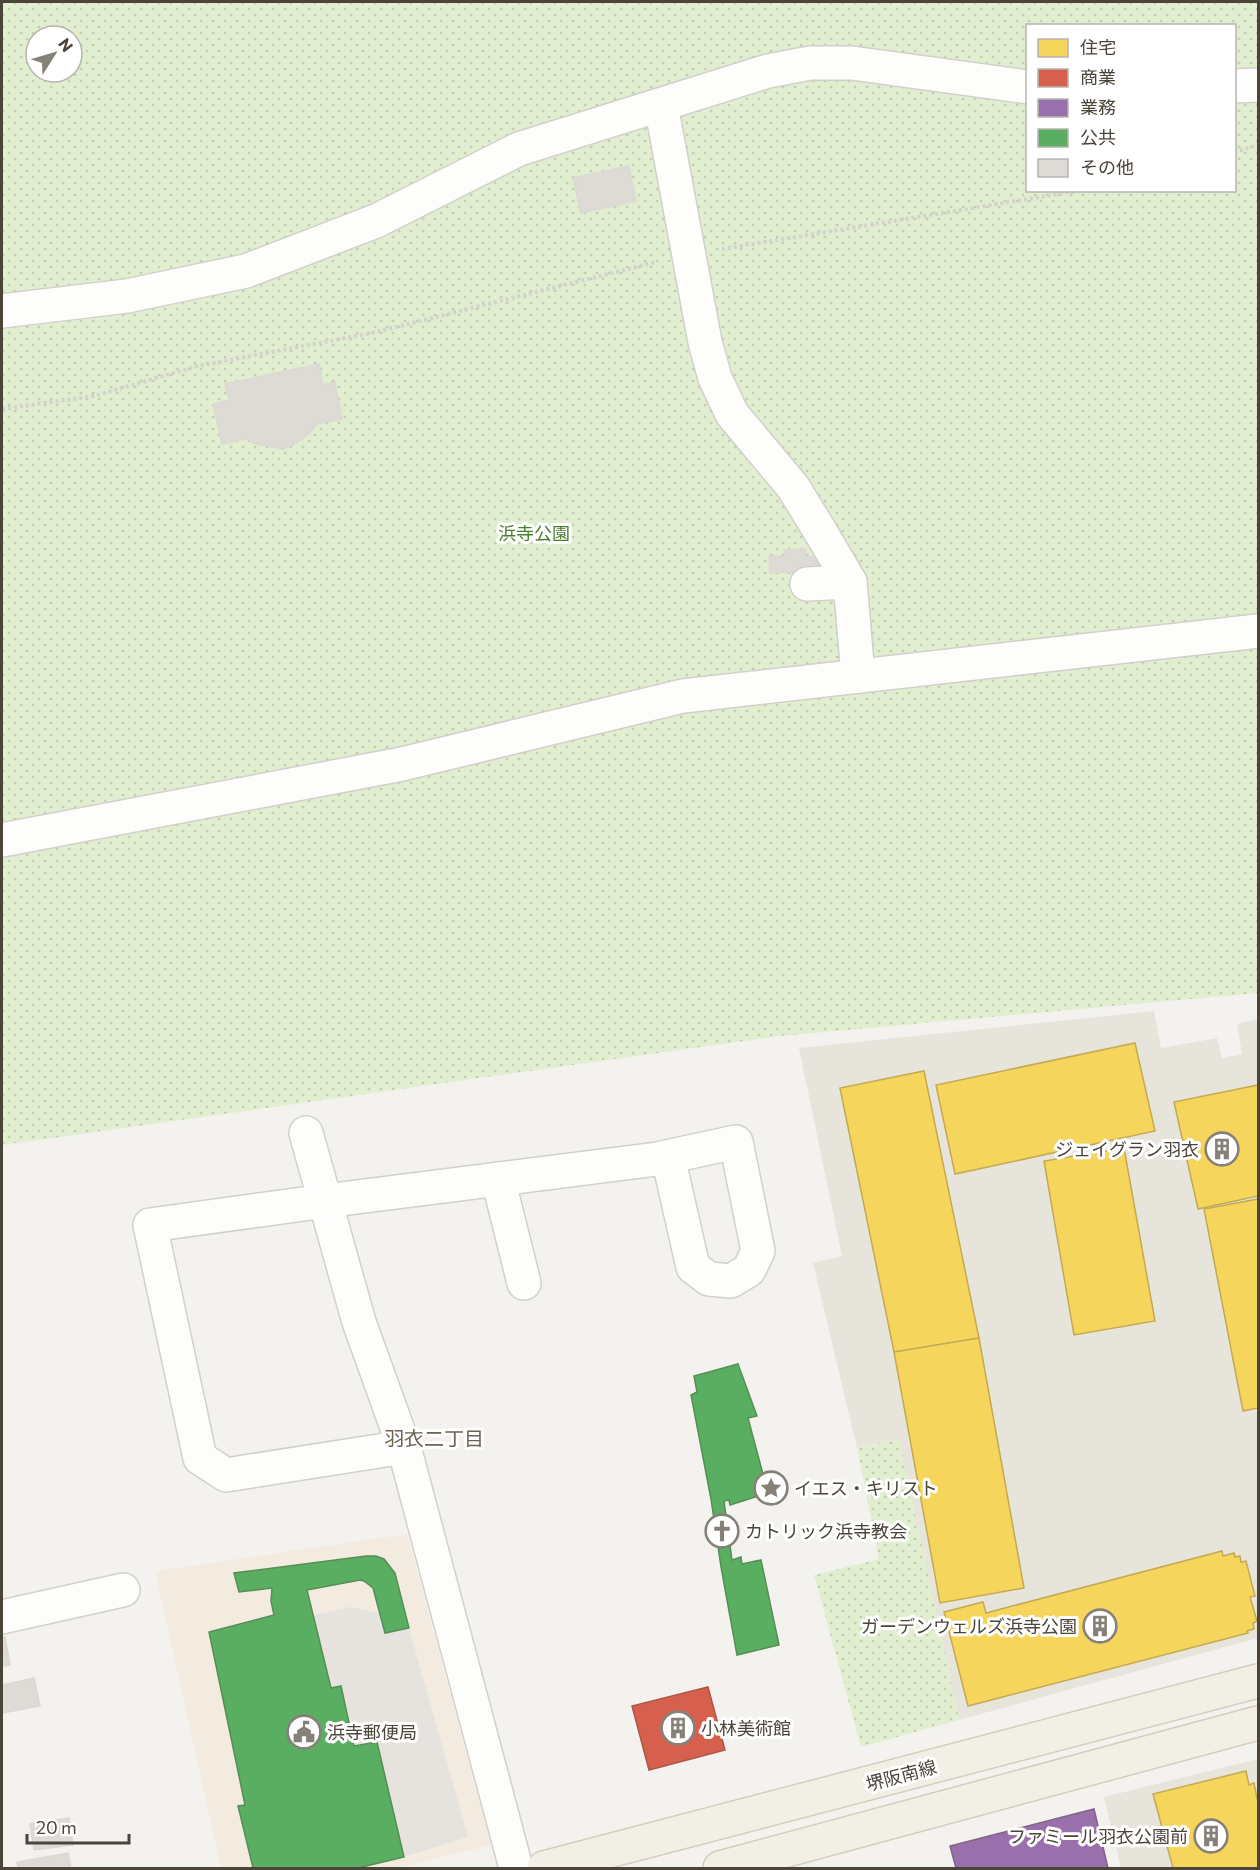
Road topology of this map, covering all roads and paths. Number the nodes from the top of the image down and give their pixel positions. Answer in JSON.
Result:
{"nodes":[{"id":1,"x":1258,"y":85,"type":"edge"},
{"id":2,"x":1236,"y":86,"type":"edge"},
{"id":3,"x":1026,"y":87,"type":"edge"},
{"id":4,"x":661,"y":105,"type":"junction"},
{"id":5,"x":1258,"y":145,"type":"edge"},
{"id":6,"x":1236,"y":152,"type":"edge"},
{"id":7,"x":1071,"y":192,"type":"edge"},
{"id":8,"x":688,"y":254,"type":"junction"},
{"id":9,"x":2,"y":311,"type":"edge"},
{"id":10,"x":2,"y":409,"type":"edge"},
{"id":11,"x":850,"y":582,"type":"junction"},
{"id":12,"x":807,"y":584,"type":"dead end"},
{"id":13,"x":1258,"y":631,"type":"edge"},
{"id":14,"x":858,"y":675,"type":"junction"},
{"id":15,"x":2,"y":840,"type":"edge"},
{"id":16,"x":306,"y":1133,"type":"dead end"},
{"id":17,"x":668,"y":1157,"type":"dead end"},
{"id":18,"x":498,"y":1179,"type":"junction"},
{"id":19,"x":325,"y":1201,"type":"junction"},
{"id":20,"x":524,"y":1283,"type":"dead end"},
{"id":21,"x":404,"y":1447,"type":"junction"},
{"id":22,"x":123,"y":1590,"type":"dead end"},
{"id":23,"x":2,"y":1617,"type":"edge"},
{"id":24,"x":1258,"y":1681,"type":"edge"},
{"id":25,"x":1258,"y":1723,"type":"edge"},
{"id":26,"x":772,"y":1862,"type":"edge"},
{"id":27,"x":516,"y":1869,"type":"edge"},
{"id":28,"x":544,"y":1869,"type":"edge"},
{"id":29,"x":720,"y":1869,"type":"edge"}],
"edges":[{"from":1,"to":2,"type":"street"},
{"from":3,"to":4,"type":"street"},
{"from":4,"to":8,"type":"street"},
{"from":4,"to":9,"type":"street"},
{"from":5,"to":6,"type":"path"},
{"from":7,"to":8,"type":"path"},
{"from":8,"to":10,"type":"path"},
{"from":8,"to":11,"type":"street"},
{"from":11,"to":12,"type":"street"},
{"from":11,"to":14,"type":"street"},
{"from":13,"to":14,"type":"street"},
{"from":14,"to":15,"type":"street"},
{"from":16,"to":19,"type":"street"},
{"from":17,"to":18,"type":"street"},
{"from":18,"to":19,"type":"street"},
{"from":18,"to":20,"type":"street"},
{"from":19,"to":21,"type":"street"},
{"from":19,"to":21,"type":"street"},
{"from":21,"to":27,"type":"street"},
{"from":22,"to":23,"type":"street"},
{"from":24,"to":28,"type":"main road","name":"堺阪南線"},
{"from":25,"to":26,"type":"main road"},
{"from":26,"to":29,"type":"main road"}]}
